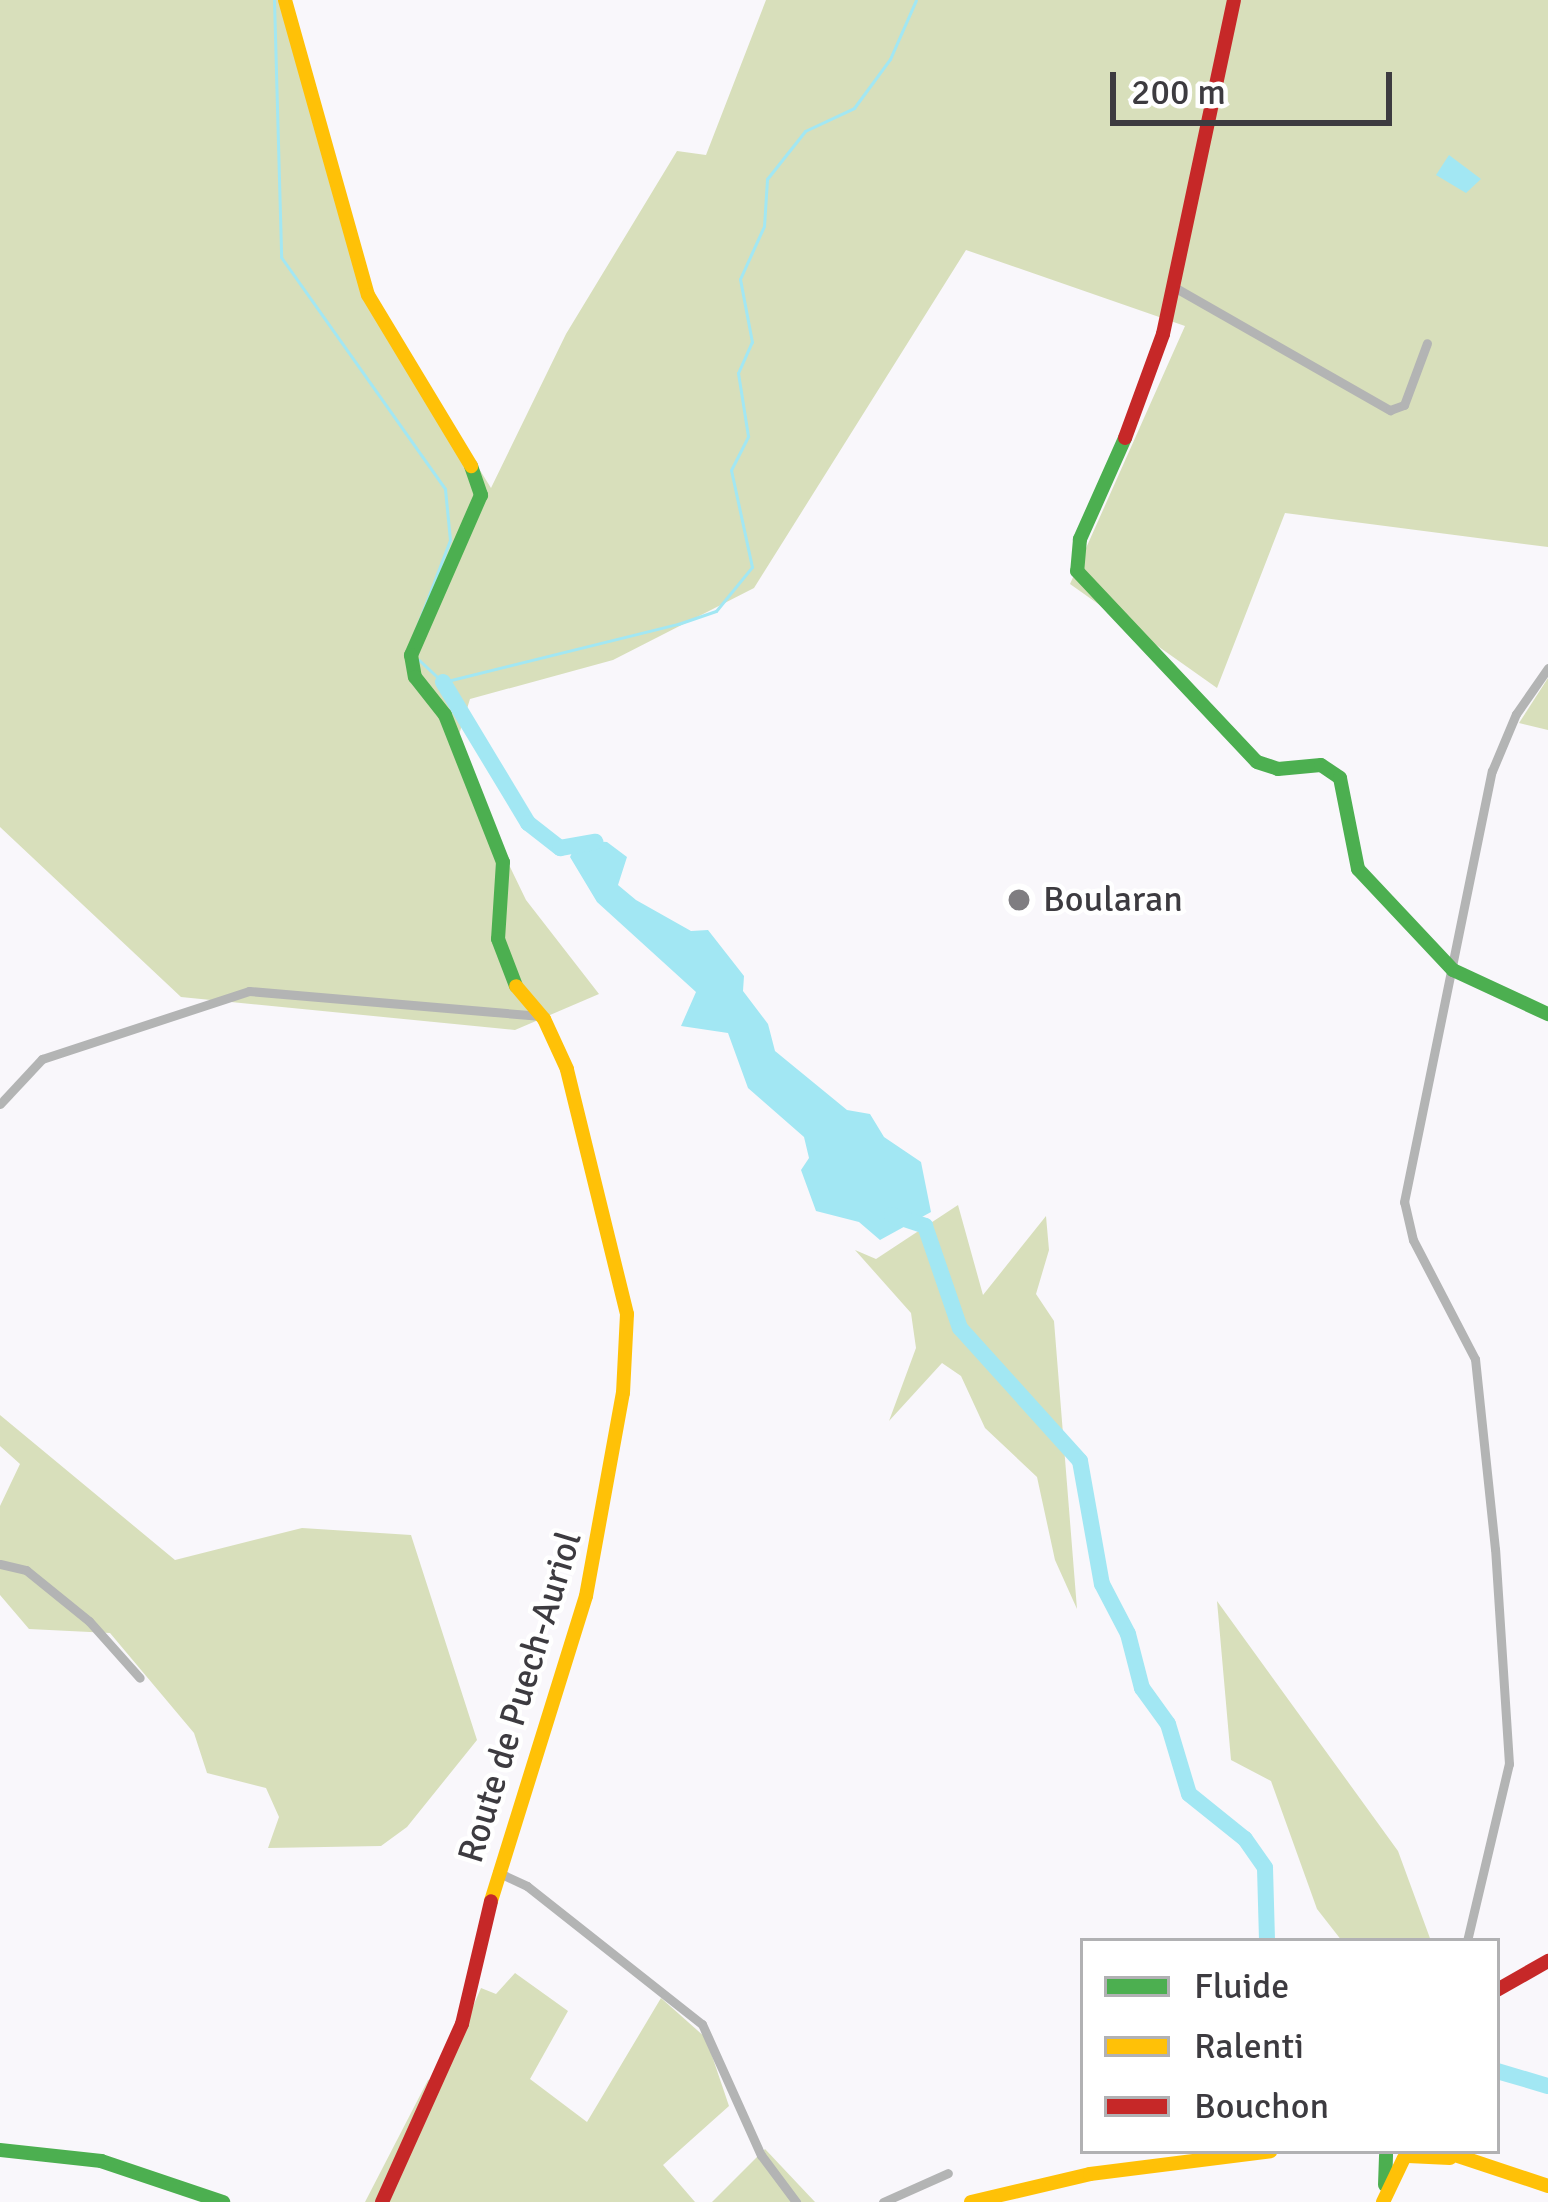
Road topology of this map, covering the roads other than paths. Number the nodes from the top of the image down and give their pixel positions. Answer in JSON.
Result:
{"nodes":[{"id":1,"x":285,"y":0,"type":"edge"},
{"id":2,"x":1234,"y":0,"type":"edge"},
{"id":3,"x":1174,"y":287,"type":"junction"},
{"id":4,"x":1427,"y":343,"type":"dead end"},
{"id":5,"x":1548,"y":668,"type":"edge"},
{"id":6,"x":1450,"y":966,"type":"junction"},
{"id":7,"x":1548,"y":1014,"type":"edge"},
{"id":8,"x":541,"y":1016,"type":"junction"},
{"id":9,"x":0,"y":1104,"type":"edge"},
{"id":10,"x":0,"y":1564,"type":"edge"},
{"id":11,"x":140,"y":1678,"type":"dead end"},
{"id":12,"x":497,"y":1872,"type":"junction"},
{"id":13,"x":1468,"y":1938,"type":"edge"},
{"id":14,"x":1548,"y":1961,"type":"edge"},
{"id":15,"x":1500,"y":1988,"type":"edge"},
{"id":16,"x":0,"y":2150,"type":"edge"},
{"id":17,"x":1247,"y":2154,"type":"edge"},
{"id":18,"x":1382,"y":2154,"type":"edge"},
{"id":19,"x":1450,"y":2154,"type":"edge"},
{"id":20,"x":1408,"y":2155,"type":"edge"},
{"id":21,"x":1460,"y":2158,"type":"junction"},
{"id":22,"x":948,"y":2173,"type":"dead end"},
{"id":23,"x":1548,"y":2186,"type":"edge"},
{"id":24,"x":223,"y":2202,"type":"edge"},
{"id":25,"x":382,"y":2202,"type":"edge"},
{"id":26,"x":796,"y":2202,"type":"edge"},
{"id":27,"x":883,"y":2202,"type":"edge"},
{"id":28,"x":971,"y":2202,"type":"edge"},
{"id":29,"x":1380,"y":2202,"type":"edge"}],
"edges":[{"from":1,"to":8,"type":"street","name":"Route de Puech-Auriol"},
{"from":2,"to":3,"type":"street"},
{"from":3,"to":4,"type":"street"},
{"from":3,"to":6,"type":"street"},
{"from":5,"to":6,"type":"street"},
{"from":6,"to":7,"type":"street"},
{"from":6,"to":13,"type":"street"},
{"from":8,"to":9,"type":"street"},
{"from":8,"to":12,"type":"street","name":"Route de Puech-Auriol"},
{"from":10,"to":11,"type":"street"},
{"from":12,"to":25,"type":"street","name":"Route de Puech-Auriol"},
{"from":12,"to":26,"type":"street"},
{"from":14,"to":15,"type":"street"},
{"from":16,"to":24,"type":"street"},
{"from":17,"to":28,"type":"street"},
{"from":18,"to":29,"type":"street"},
{"from":19,"to":21,"type":"street"},
{"from":20,"to":21,"type":"street"},
{"from":20,"to":29,"type":"street"},
{"from":21,"to":23,"type":"street"},
{"from":22,"to":27,"type":"street"}]}
